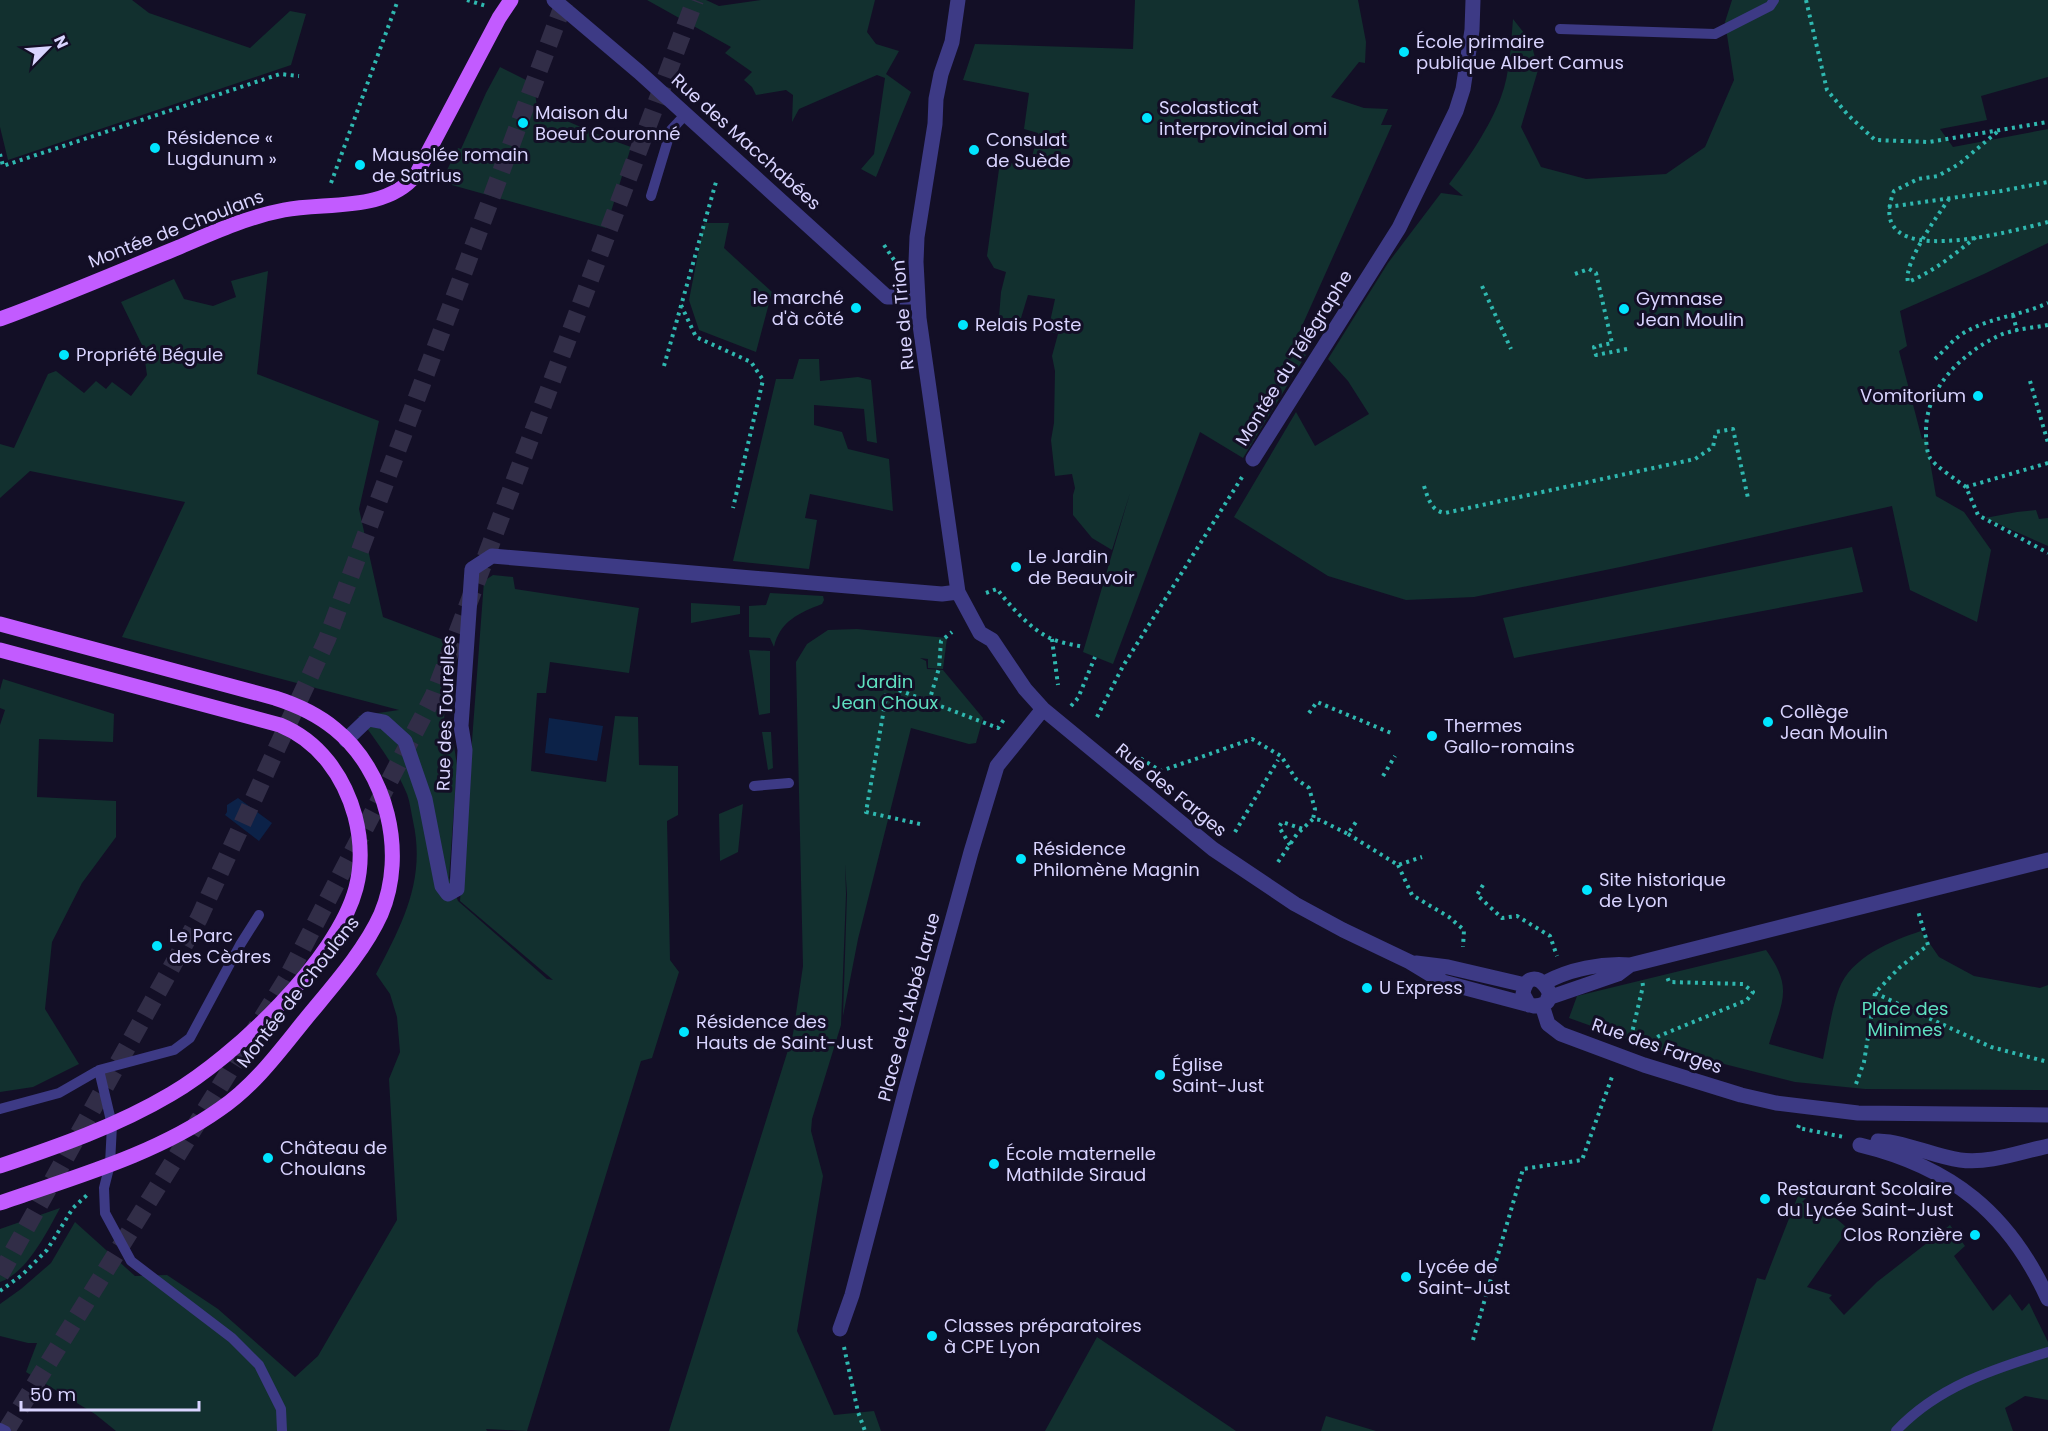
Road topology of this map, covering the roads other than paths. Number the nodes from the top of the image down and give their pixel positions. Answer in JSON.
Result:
{"nodes":[{"id":1,"x":512,"y":0,"type":"edge"},
{"id":2,"x":554,"y":0,"type":"edge"},
{"id":3,"x":958,"y":0,"type":"edge"},
{"id":4,"x":1473,"y":0,"type":"edge"},
{"id":5,"x":1774,"y":0,"type":"edge"},
{"id":6,"x":1560,"y":29,"type":"dead end"},
{"id":7,"x":685,"y":115,"type":"junction"},
{"id":8,"x":651,"y":196,"type":"dead end"},
{"id":9,"x":917,"y":297,"type":"junction"},
{"id":10,"x":0,"y":319,"type":"edge"},
{"id":11,"x":1253,"y":459,"type":"road end"},
{"id":12,"x":958,"y":592,"type":"junction"},
{"id":13,"x":0,"y":624,"type":"edge"},
{"id":14,"x":0,"y":650,"type":"edge"},
{"id":15,"x":1043,"y":709,"type":"junction"},
{"id":16,"x":346,"y":740,"type":"junction"},
{"id":17,"x":789,"y":783,"type":"dead end"},
{"id":18,"x":754,"y":786,"type":"dead end"},
{"id":19,"x":2048,"y":860,"type":"edge"},
{"id":20,"x":259,"y":915,"type":"dead end"},
{"id":21,"x":1410,"y":962,"type":"junction"},
{"id":22,"x":1541,"y":998,"type":"junction"},
{"id":23,"x":99,"y":1070,"type":"junction"},
{"id":24,"x":0,"y":1109,"type":"edge"},
{"id":25,"x":2048,"y":1114,"type":"edge"},
{"id":26,"x":112,"y":1125,"type":"junction"},
{"id":27,"x":2048,"y":1146,"type":"edge"},
{"id":28,"x":110,"y":1164,"type":"junction"},
{"id":29,"x":0,"y":1166,"type":"edge"},
{"id":30,"x":0,"y":1203,"type":"edge"},
{"id":31,"x":2048,"y":1299,"type":"edge"},
{"id":32,"x":840,"y":1329,"type":"road end"},
{"id":33,"x":2048,"y":1352,"type":"edge"},
{"id":34,"x":0,"y":1428,"type":"edge"},
{"id":35,"x":6,"y":1431,"type":"edge"},
{"id":36,"x":282,"y":1431,"type":"edge"},
{"id":37,"x":1896,"y":1431,"type":"edge"}],
"edges":[{"from":1,"to":10,"type":"main road","name":"Montée de Choulans"},
{"from":2,"to":7,"type":"street","name":"Rue des Macchabées"},
{"from":3,"to":9,"type":"street","name":"Rue de Trion"},
{"from":4,"to":11,"type":"street","name":"Montée du Télégraphe"},
{"from":5,"to":6,"type":"lane"},
{"from":7,"to":8,"type":"lane"},
{"from":7,"to":9,"type":"street","name":"Rue des Macchabées"},
{"from":9,"to":12,"type":"street","name":"Rue de Trion"},
{"from":12,"to":15,"type":"street","name":"Rue des Farges"},
{"from":12,"to":16,"type":"street","name":"Rue des Tourelles"},
{"from":13,"to":16,"type":"main road","name":"Montée de Choulans"},
{"from":14,"to":26,"type":"main road","name":"Montée de Choulans"},
{"from":15,"to":21,"type":"street","name":"Rue des Farges"},
{"from":15,"to":32,"type":"street","name":"Place de L'Abbé Larue"},
{"from":16,"to":28,"type":"main road","name":"Montée de Choulans"},
{"from":17,"to":18,"type":"lane"},
{"from":19,"to":22,"type":"street"},
{"from":20,"to":23,"type":"lane"},
{"from":21,"to":22,"type":"street","name":"Rue des Farges"},
{"from":21,"to":22,"type":"street","name":"Rue des Farges"},
{"from":22,"to":25,"type":"street","name":"Rue des Farges"},
{"from":23,"to":24,"type":"lane"},
{"from":23,"to":26,"type":"lane"},
{"from":26,"to":28,"type":"lane"},
{"from":26,"to":29,"type":"main road","name":"Montée de Choulans"},
{"from":27,"to":31,"type":"street"},
{"from":28,"to":30,"type":"main road","name":"Montée de Choulans"},
{"from":28,"to":36,"type":"lane"},
{"from":33,"to":37,"type":"lane"},
{"from":34,"to":35,"type":"lane"}]}
